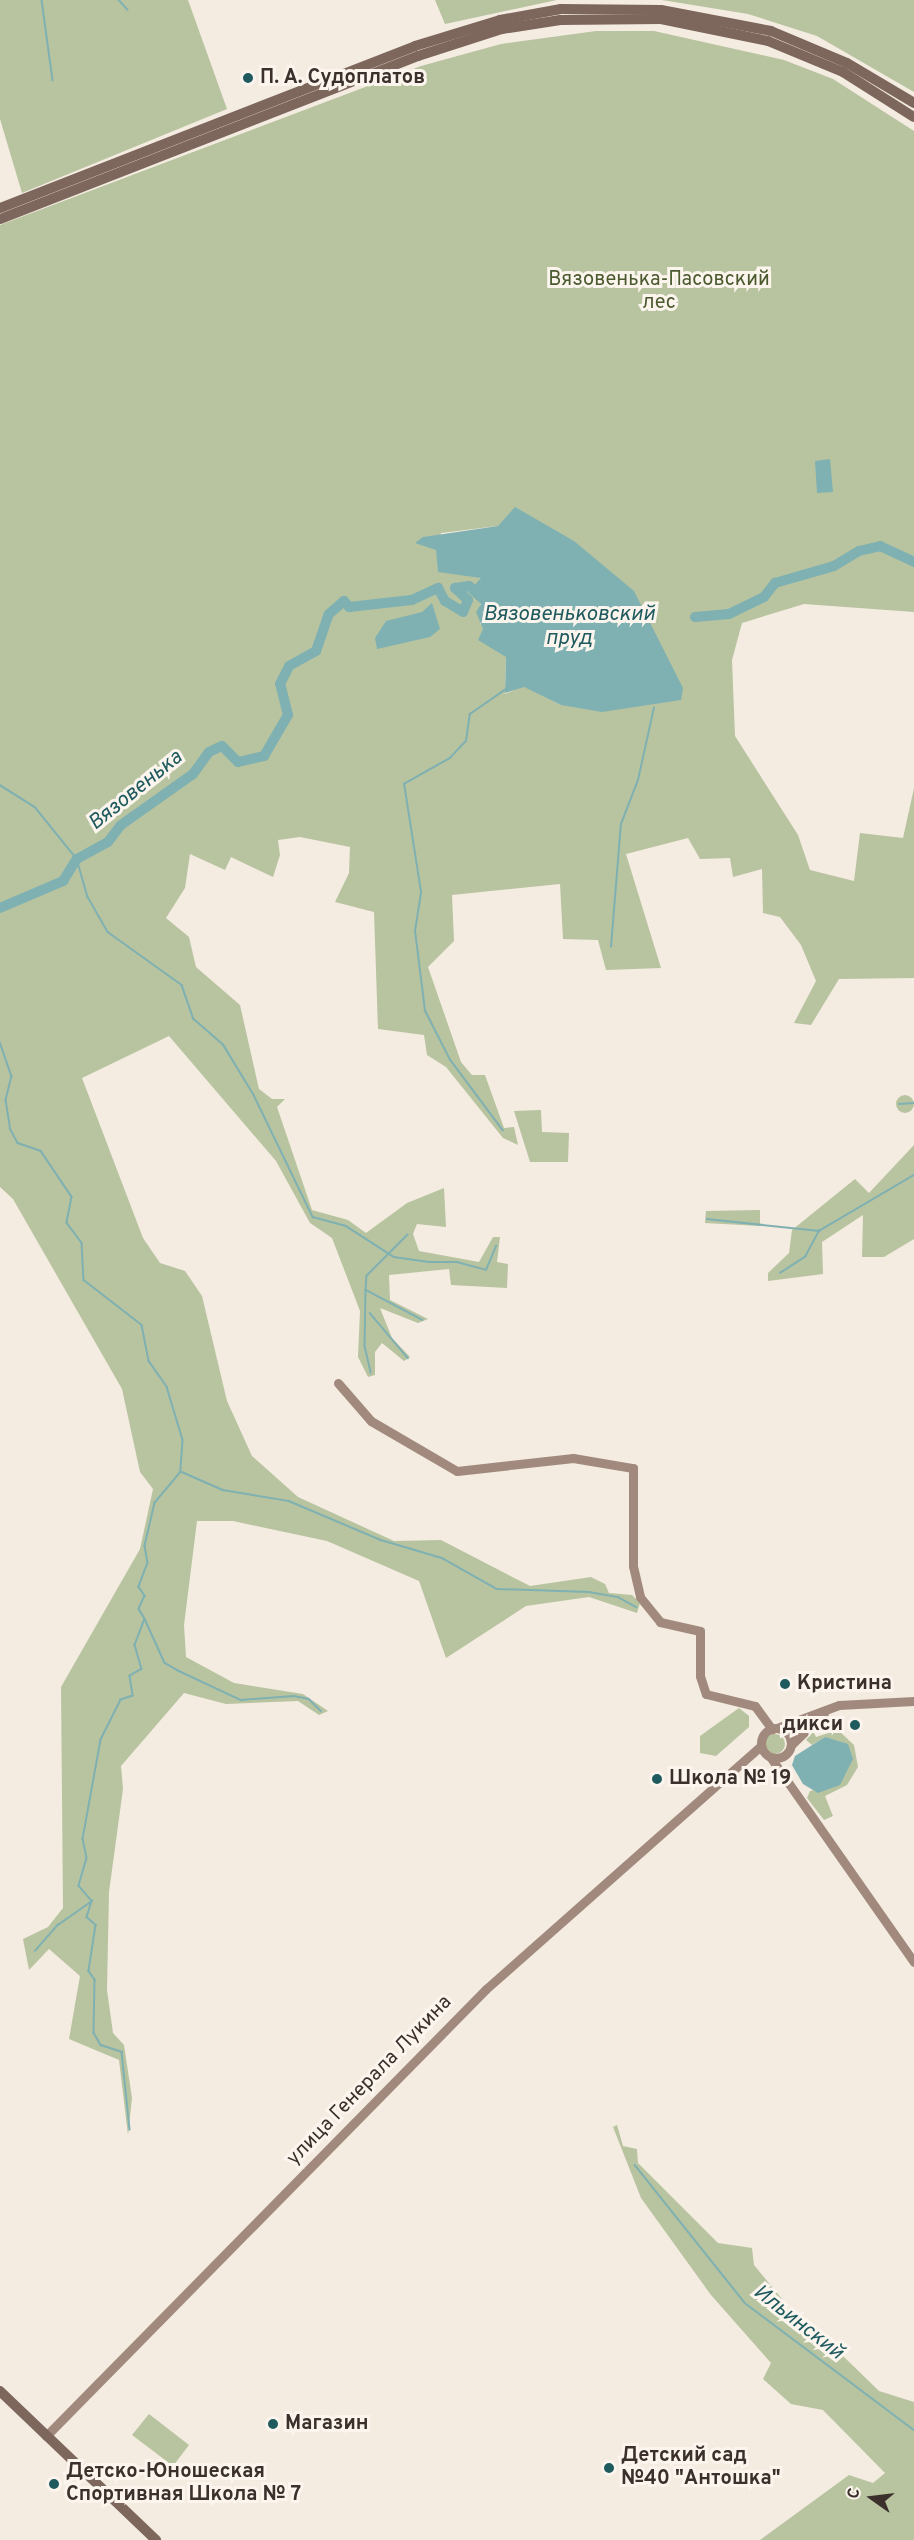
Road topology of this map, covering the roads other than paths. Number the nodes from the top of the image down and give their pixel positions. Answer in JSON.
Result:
{"nodes":[{"id":1,"x":914,"y":103,"type":"edge"},
{"id":2,"x":914,"y":117,"type":"edge"},
{"id":3,"x":0,"y":208,"type":"edge"},
{"id":4,"x":0,"y":219,"type":"edge"},
{"id":5,"x":338,"y":1383,"type":"dead end"},
{"id":6,"x":914,"y":1701,"type":"edge"},
{"id":7,"x":830,"y":1708,"type":"junction"},
{"id":8,"x":775,"y":1728,"type":"junction"},
{"id":9,"x":791,"y":1745,"type":"junction"},
{"id":10,"x":761,"y":1746,"type":"junction"},
{"id":11,"x":770,"y":1757,"type":"junction"},
{"id":12,"x":783,"y":1757,"type":"junction"},
{"id":13,"x":737,"y":1769,"type":"junction"},
{"id":14,"x":782,"y":1774,"type":"junction"},
{"id":15,"x":914,"y":1962,"type":"edge"},
{"id":16,"x":0,"y":2391,"type":"edge"},
{"id":17,"x":46,"y":2436,"type":"junction"},
{"id":18,"x":156,"y":2540,"type":"edge"}],
"edges":[{"from":1,"to":3,"type":"main road"},
{"from":2,"to":4,"type":"main road"},
{"from":5,"to":8,"type":"main road"},
{"from":6,"to":7,"type":"main road"},
{"from":7,"to":8,"type":"main road"},
{"from":7,"to":9,"type":"main road"},
{"from":8,"to":9,"type":"main road"},
{"from":8,"to":10,"type":"main road"},
{"from":9,"to":12,"type":"main road"},
{"from":10,"to":11,"type":"main road"},
{"from":10,"to":13,"type":"main road","name":"улица Генерала Лукина"},
{"from":11,"to":12,"type":"main road"},
{"from":11,"to":13,"type":"main road","name":"улица Генерала Лукина"},
{"from":11,"to":14,"type":"main road"},
{"from":12,"to":14,"type":"main road"},
{"from":13,"to":17,"type":"main road","name":"улица Генерала Лукина"},
{"from":14,"to":15,"type":"main road"},
{"from":16,"to":17,"type":"main road"},
{"from":17,"to":18,"type":"main road"}]}
